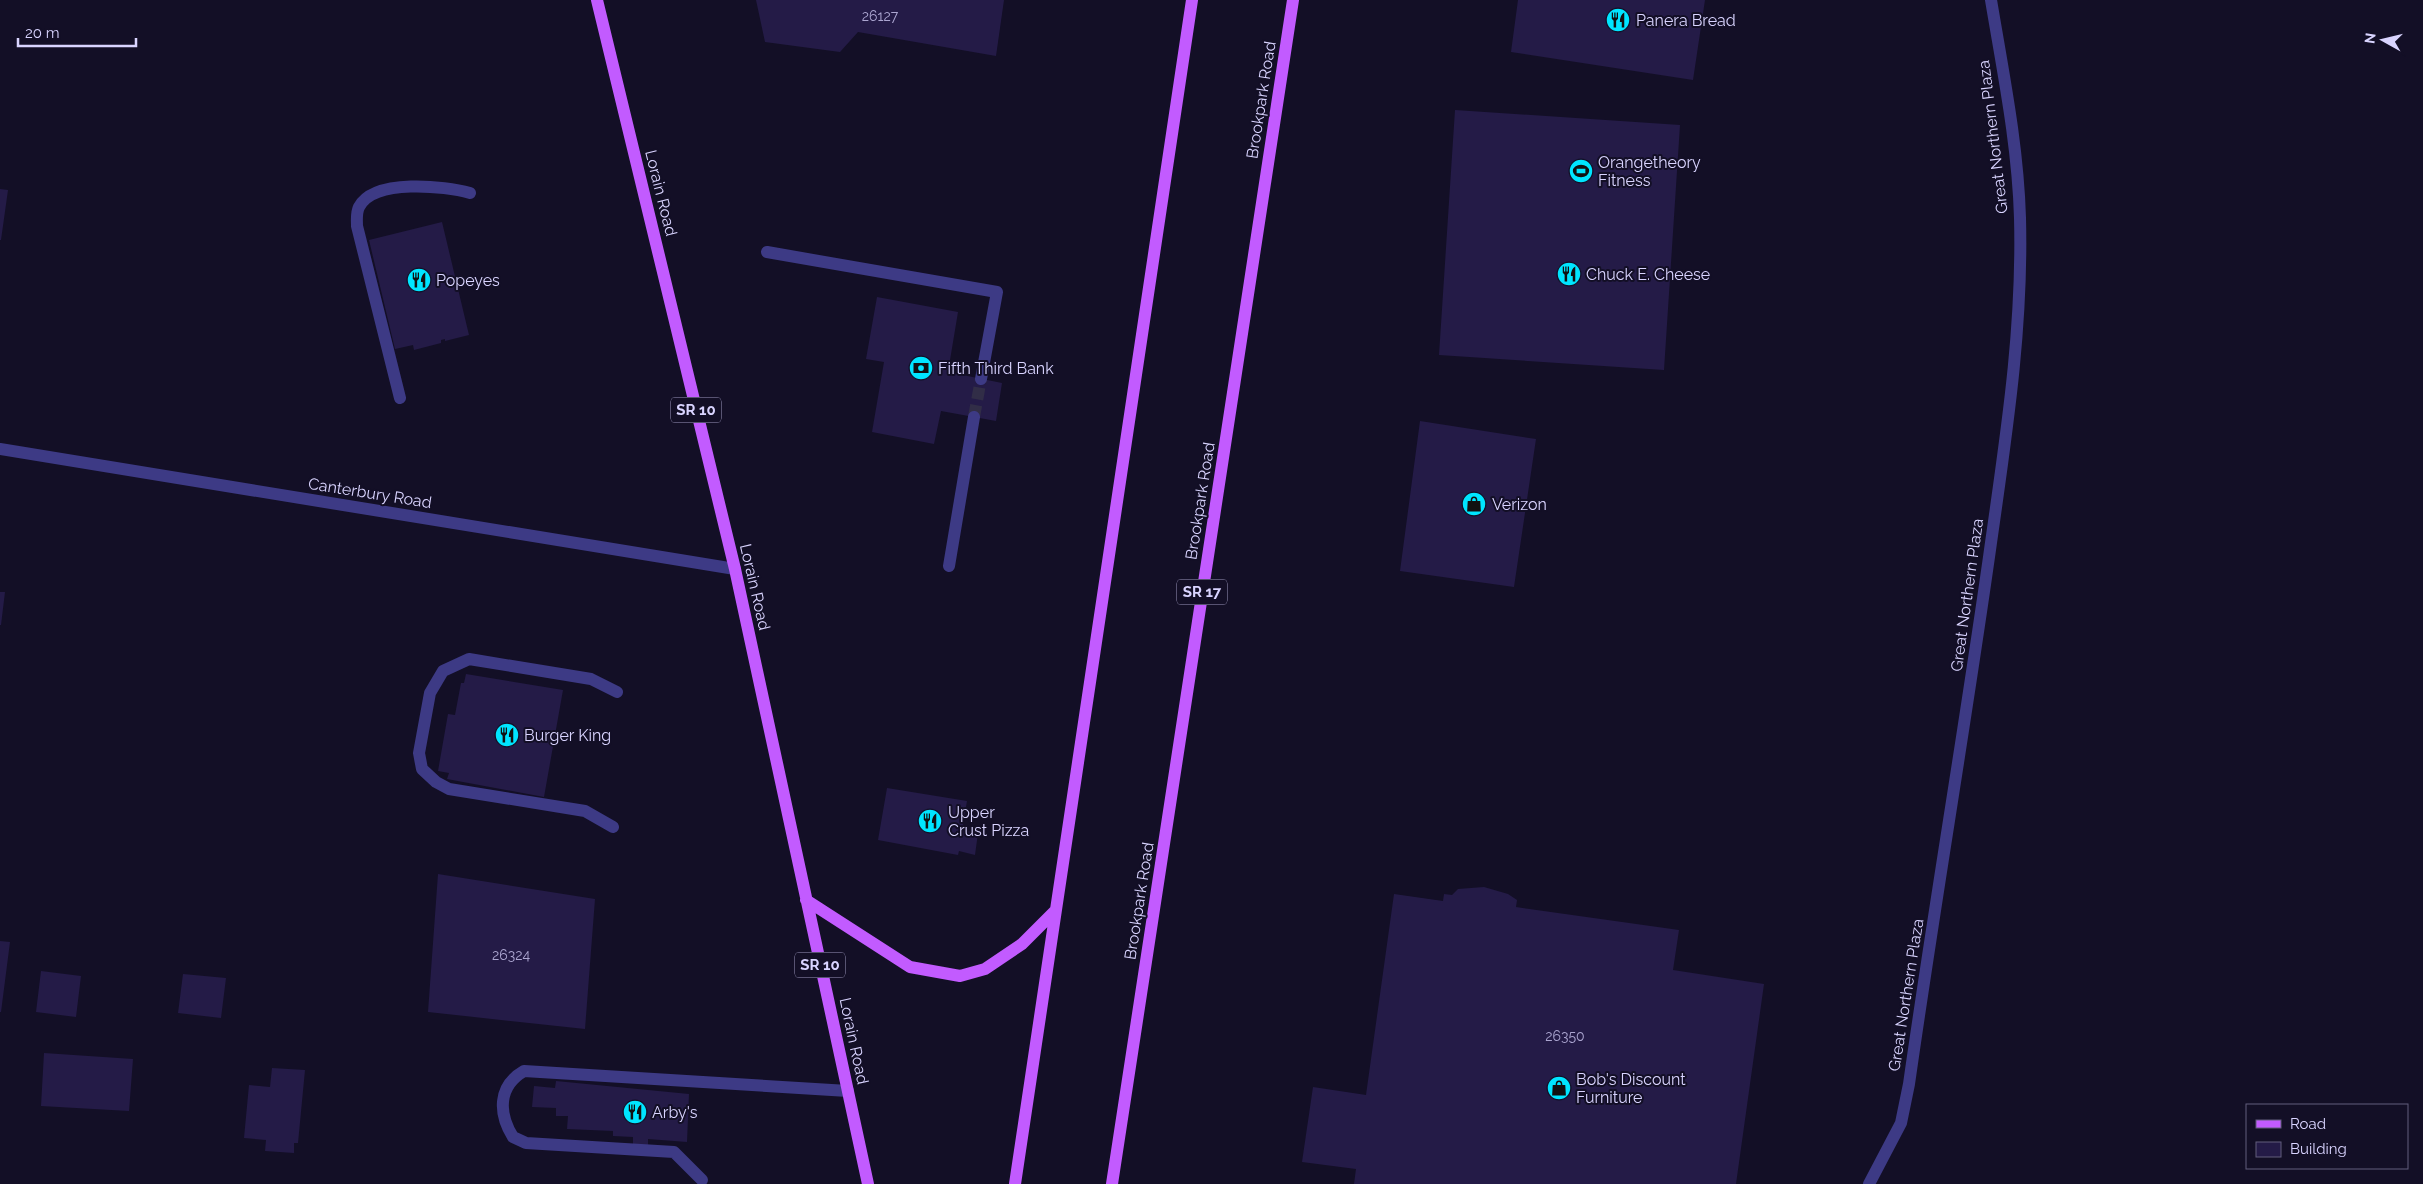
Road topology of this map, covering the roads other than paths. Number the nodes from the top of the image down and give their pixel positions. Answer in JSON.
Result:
{"nodes":[{"id":1,"x":597,"y":0,"type":"edge"},
{"id":2,"x":1192,"y":0,"type":"edge"},
{"id":3,"x":1293,"y":0,"type":"edge"},
{"id":4,"x":1991,"y":0,"type":"edge"},
{"id":5,"x":470,"y":193,"type":"dead end"},
{"id":6,"x":767,"y":252,"type":"dead end"},
{"id":7,"x":980,"y":379,"type":"tunnel mouth"},
{"id":8,"x":400,"y":398,"type":"dead end"},
{"id":9,"x":974,"y":417,"type":"tunnel mouth"},
{"id":10,"x":0,"y":449,"type":"edge"},
{"id":11,"x":949,"y":566,"type":"dead end"},
{"id":12,"x":735,"y":569,"type":"junction"},
{"id":13,"x":618,"y":692,"type":"dead end"},
{"id":14,"x":613,"y":827,"type":"dead end"},
{"id":15,"x":806,"y":900,"type":"junction"},
{"id":16,"x":1056,"y":910,"type":"junction"},
{"id":17,"x":848,"y":1091,"type":"junction"},
{"id":18,"x":702,"y":1180,"type":"dead end"},
{"id":19,"x":868,"y":1184,"type":"edge"},
{"id":20,"x":1015,"y":1184,"type":"edge"},
{"id":21,"x":1112,"y":1184,"type":"edge"},
{"id":22,"x":1869,"y":1184,"type":"edge"}],
"edges":[{"from":1,"to":12,"type":"main road","name":"Lorain Road","number":"SR 10"},
{"from":2,"to":16,"type":"main road"},
{"from":3,"to":21,"type":"main road","name":"Brookpark Road","number":"SR 17"},
{"from":4,"to":22,"type":"street","name":"Great Northern Plaza"},
{"from":5,"to":8,"type":"street"},
{"from":6,"to":7,"type":"street"},
{"from":9,"to":11,"type":"street"},
{"from":10,"to":12,"type":"street","name":"Canterbury Road"},
{"from":12,"to":15,"type":"main road","name":"Lorain Road","number":"SR 10"},
{"from":13,"to":14,"type":"street"},
{"from":15,"to":16,"type":"main road"},
{"from":15,"to":17,"type":"main road","name":"Lorain Road","number":"SR 10"},
{"from":16,"to":20,"type":"main road"},
{"from":17,"to":18,"type":"street"},
{"from":17,"to":19,"type":"main road","name":"Lorain Road","number":"SR 10"}]}
